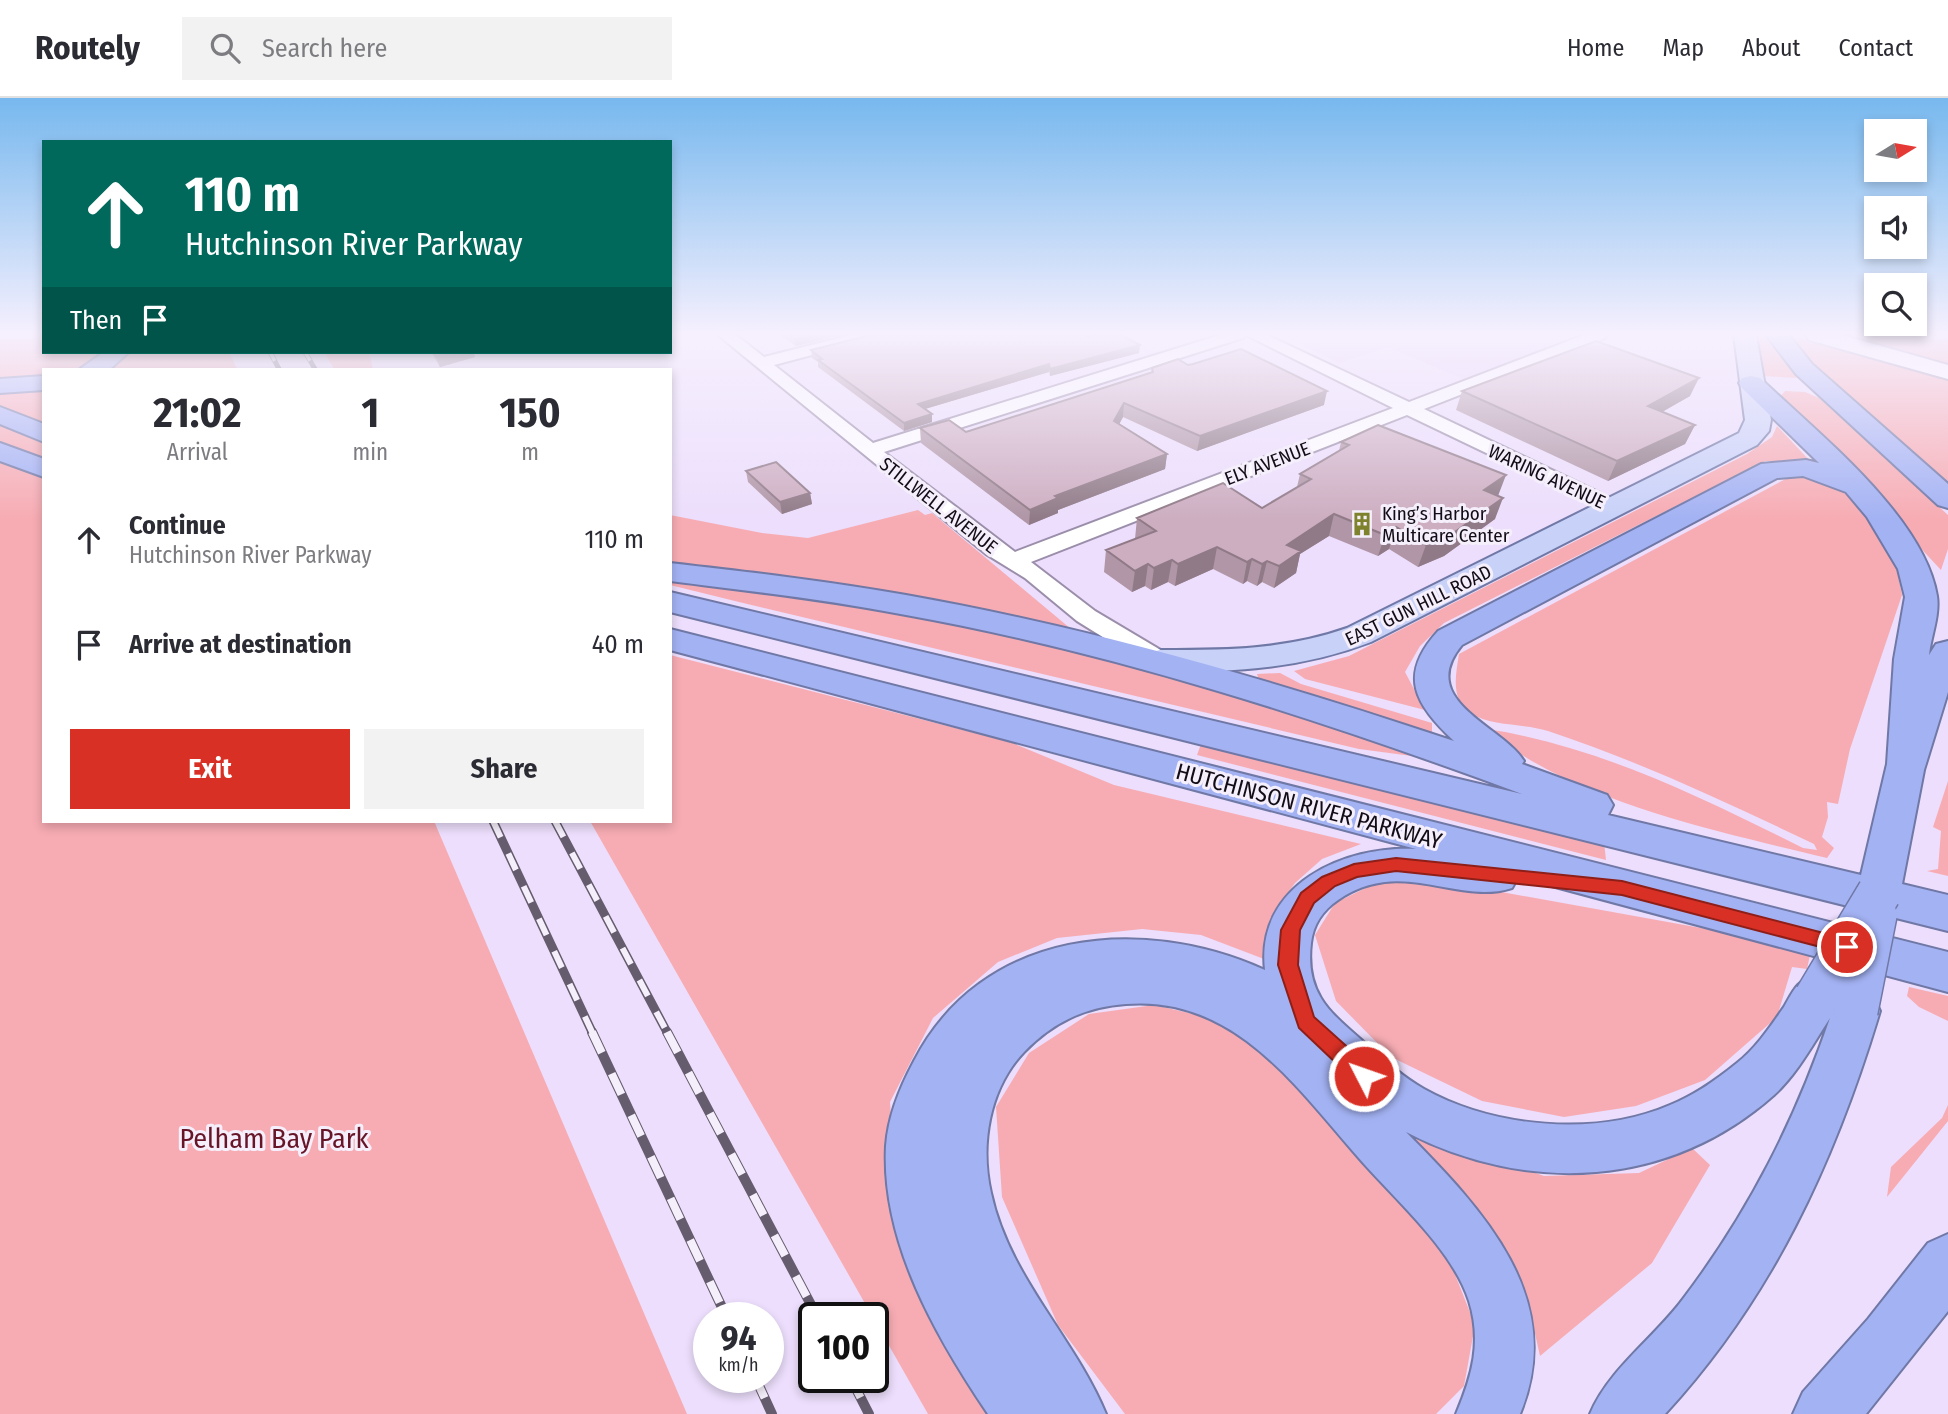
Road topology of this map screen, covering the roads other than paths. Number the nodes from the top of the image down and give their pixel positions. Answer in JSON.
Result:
{"nodes":[{"id":1,"x":803,"y":396,"type":"edge"},
{"id":2,"x":1040,"y":396,"type":"edge"},
{"id":3,"x":1381,"y":396,"type":"edge"},
{"id":4,"x":1444,"y":396,"type":"edge"},
{"id":5,"x":1754,"y":396,"type":"edge"},
{"id":6,"x":1764,"y":396,"type":"edge"},
{"id":7,"x":1833,"y":396,"type":"edge"},
{"id":8,"x":1409,"y":410,"type":"junction"},
{"id":9,"x":0,"y":415,"type":"edge"},
{"id":10,"x":42,"y":433,"type":"edge"},
{"id":11,"x":869,"y":450,"type":"junction"},
{"id":12,"x":0,"y":451,"type":"edge"},
{"id":13,"x":42,"y":468,"type":"edge"},
{"id":14,"x":1853,"y":485,"type":"junction"},
{"id":15,"x":1942,"y":493,"type":"edge"},
{"id":16,"x":1614,"y":507,"type":"junction"},
{"id":17,"x":1013,"y":561,"type":"junction"},
{"id":18,"x":672,"y":572,"type":"edge"},
{"id":19,"x":672,"y":603,"type":"edge"},
{"id":20,"x":672,"y":640,"type":"edge"},
{"id":21,"x":1948,"y":652,"type":"edge"},
{"id":22,"x":1160,"y":661,"type":"junction"},
{"id":23,"x":1905,"y":762,"type":"junction"},
{"id":24,"x":1541,"y":786,"type":"junction"},
{"id":25,"x":1759,"y":867,"type":"junction"},
{"id":26,"x":1622,"y":888,"type":"junction"},
{"id":27,"x":1948,"y":913,"type":"edge"},
{"id":28,"x":1948,"y":972,"type":"edge"},
{"id":29,"x":1836,"y":1005,"type":"junction"},
{"id":30,"x":1306,"y":1022,"type":"junction"},
{"id":31,"x":1948,"y":1263,"type":"edge"},
{"id":32,"x":1491,"y":1409,"type":"edge"},
{"id":33,"x":1026,"y":1414,"type":"edge"},
{"id":34,"x":1074,"y":1414,"type":"edge"},
{"id":35,"x":1622,"y":1414,"type":"edge"},
{"id":36,"x":1825,"y":1414,"type":"edge"}],
"edges":[{"from":1,"to":11,"type":"street","name":"STILLWELL AVENUE"},
{"from":2,"to":11,"type":"street"},
{"from":3,"to":8,"type":"street","name":"WARING AVENUE"},
{"from":4,"to":8,"type":"street","name":"ELY AVENUE"},
{"from":5,"to":16,"type":"main road","name":"EAST GUN HILL ROAD"},
{"from":6,"to":14,"type":"highway"},
{"from":7,"to":15,"type":"highway"},
{"from":8,"to":16,"type":"street","name":"WARING AVENUE"},
{"from":8,"to":17,"type":"street","name":"ELY AVENUE"},
{"from":9,"to":10,"type":"highway"},
{"from":11,"to":17,"type":"street","name":"STILLWELL AVENUE"},
{"from":12,"to":13,"type":"highway"},
{"from":14,"to":23,"type":"highway"},
{"from":14,"to":24,"type":"highway"},
{"from":16,"to":22,"type":"main road","name":"EAST GUN HILL ROAD"},
{"from":17,"to":22,"type":"street","name":"STILLWELL AVENUE"},
{"from":18,"to":22,"type":"highway"},
{"from":19,"to":25,"type":"highway","name":"HUTCHINSON RIVER PARKWAY"},
{"from":20,"to":26,"type":"highway","name":"HUTCHINSON RIVER PARKWAY"},
{"from":21,"to":23,"type":"highway"},
{"from":22,"to":24,"type":"highway"},
{"from":23,"to":29,"type":"highway","bridge":true},
{"from":24,"to":25,"type":"highway"},
{"from":25,"to":27,"type":"highway","name":"HUTCHINSON RIVER PARKWAY"},
{"from":26,"to":28,"type":"highway","name":"HUTCHINSON RIVER PARKWAY"},
{"from":26,"to":30,"type":"highway"},
{"from":29,"to":30,"type":"highway"},
{"from":29,"to":35,"type":"highway"},
{"from":30,"to":33,"type":"highway"},
{"from":31,"to":36,"type":"highway"},
{"from":32,"to":34,"type":"highway"}]}
